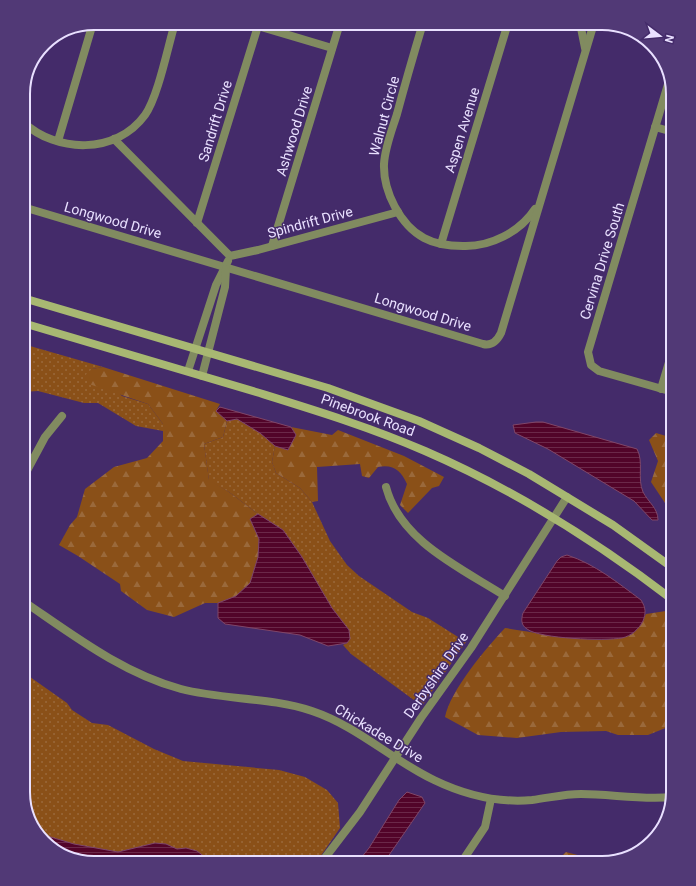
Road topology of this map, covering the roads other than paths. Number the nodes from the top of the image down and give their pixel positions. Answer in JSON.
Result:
{"nodes":[{"id":1,"x":90,"y":30,"type":"edge"},
{"id":2,"x":173,"y":30,"type":"edge"},
{"id":3,"x":257,"y":30,"type":"edge"},
{"id":4,"x":271,"y":30,"type":"edge"},
{"id":5,"x":338,"y":30,"type":"edge"},
{"id":6,"x":421,"y":30,"type":"edge"},
{"id":7,"x":506,"y":30,"type":"edge"},
{"id":8,"x":582,"y":30,"type":"edge"},
{"id":9,"x":592,"y":30,"type":"edge"},
{"id":10,"x":332,"y":48,"type":"junction"},
{"id":11,"x":584,"y":54,"type":"junction"},
{"id":12,"x":666,"y":92,"type":"edge"},
{"id":13,"x":30,"y":127,"type":"edge"},
{"id":14,"x":656,"y":127,"type":"junction"},
{"id":15,"x":666,"y":130,"type":"edge"},
{"id":16,"x":114,"y":139,"type":"junction"},
{"id":17,"x":58,"y":142,"type":"junction"},
{"id":18,"x":540,"y":202,"type":"junction"},
{"id":19,"x":30,"y":209,"type":"edge"},
{"id":20,"x":398,"y":212,"type":"junction"},
{"id":21,"x":197,"y":223,"type":"junction"},
{"id":22,"x":441,"y":244,"type":"junction"},
{"id":23,"x":272,"y":246,"type":"junction"},
{"id":24,"x":230,"y":256,"type":"junction"},
{"id":25,"x":226,"y":267,"type":"junction"},
{"id":26,"x":30,"y":300,"type":"edge"},
{"id":27,"x":30,"y":325,"type":"edge"},
{"id":28,"x":195,"y":349,"type":"junction"},
{"id":29,"x":208,"y":353,"type":"junction"},
{"id":30,"x":188,"y":371,"type":"junction"},
{"id":31,"x":666,"y":372,"type":"edge"},
{"id":32,"x":202,"y":376,"type":"junction"},
{"id":33,"x":661,"y":389,"type":"junction"},
{"id":34,"x":666,"y":390,"type":"edge"},
{"id":35,"x":62,"y":416,"type":"dead end"},
{"id":36,"x":30,"y":465,"type":"edge"},
{"id":37,"x":386,"y":487,"type":"dead end"},
{"id":38,"x":567,"y":497,"type":"junction"},
{"id":39,"x":554,"y":518,"type":"junction"},
{"id":40,"x":666,"y":563,"type":"edge"},
{"id":41,"x":666,"y":595,"type":"edge"},
{"id":42,"x":505,"y":596,"type":"junction"},
{"id":43,"x":30,"y":606,"type":"edge"},
{"id":44,"x":395,"y":758,"type":"junction"},
{"id":45,"x":665,"y":797,"type":"edge"},
{"id":46,"x":491,"y":799,"type":"junction"},
{"id":47,"x":327,"y":856,"type":"edge"},
{"id":48,"x":466,"y":856,"type":"edge"}],
"edges":[{"from":1,"to":17,"type":"street"},
{"from":2,"to":16,"type":"street"},
{"from":3,"to":21,"type":"street","name":"Sandrift Drive"},
{"from":4,"to":10,"type":"street"},
{"from":5,"to":10,"type":"street","name":"Ashwood Drive"},
{"from":6,"to":20,"type":"street","name":"Walnut Circle"},
{"from":7,"to":22,"type":"street","name":"Aspen Avenue"},
{"from":8,"to":11,"type":"street"},
{"from":9,"to":11,"type":"street","name":"Longwood Drive"},
{"from":10,"to":23,"type":"street","name":"Ashwood Drive"},
{"from":11,"to":18,"type":"street","name":"Longwood Drive"},
{"from":12,"to":14,"type":"street","name":"Cervina Drive South"},
{"from":13,"to":17,"type":"street"},
{"from":14,"to":15,"type":"street"},
{"from":14,"to":33,"type":"street","name":"Cervina Drive South"},
{"from":16,"to":17,"type":"street"},
{"from":16,"to":21,"type":"street"},
{"from":18,"to":22,"type":"street","name":"Walnut Circle"},
{"from":18,"to":25,"type":"street","name":"Longwood Drive"},
{"from":19,"to":25,"type":"street","name":"Longwood Drive"},
{"from":20,"to":22,"type":"street","name":"Walnut Circle"},
{"from":20,"to":23,"type":"street","name":"Spindrift Drive"},
{"from":21,"to":24,"type":"street"},
{"from":23,"to":24,"type":"street","name":"Spindrift Drive"},
{"from":24,"to":25,"type":"street"},
{"from":25,"to":28,"type":"street"},
{"from":25,"to":29,"type":"street"},
{"from":26,"to":28,"type":"street","name":"Pinebrook Road"},
{"from":27,"to":30,"type":"street","name":"Pinebrook Road"},
{"from":28,"to":29,"type":"street","name":"Pinebrook Road"},
{"from":28,"to":30,"type":"street"},
{"from":29,"to":32,"type":"street"},
{"from":29,"to":38,"type":"street","name":"Pinebrook Road"},
{"from":30,"to":32,"type":"street","name":"Pinebrook Road"},
{"from":31,"to":33,"type":"street"},
{"from":32,"to":39,"type":"street","name":"Pinebrook Road"},
{"from":33,"to":34,"type":"street","name":"Cervina Drive South"},
{"from":35,"to":36,"type":"street"},
{"from":37,"to":42,"type":"street"},
{"from":38,"to":39,"type":"street","name":"Derbyshire Drive"},
{"from":38,"to":40,"type":"street","name":"Pinebrook Road"},
{"from":39,"to":41,"type":"street","name":"Pinebrook Road"},
{"from":39,"to":42,"type":"street","name":"Derbyshire Drive"},
{"from":42,"to":44,"type":"street","name":"Derbyshire Drive"},
{"from":43,"to":44,"type":"street","name":"Chickadee Drive"},
{"from":44,"to":46,"type":"street","name":"Chickadee Drive"},
{"from":44,"to":47,"type":"street","name":"Derbyshire Drive"},
{"from":45,"to":46,"type":"street","name":"Chickadee Drive"},
{"from":46,"to":48,"type":"street"}]}
